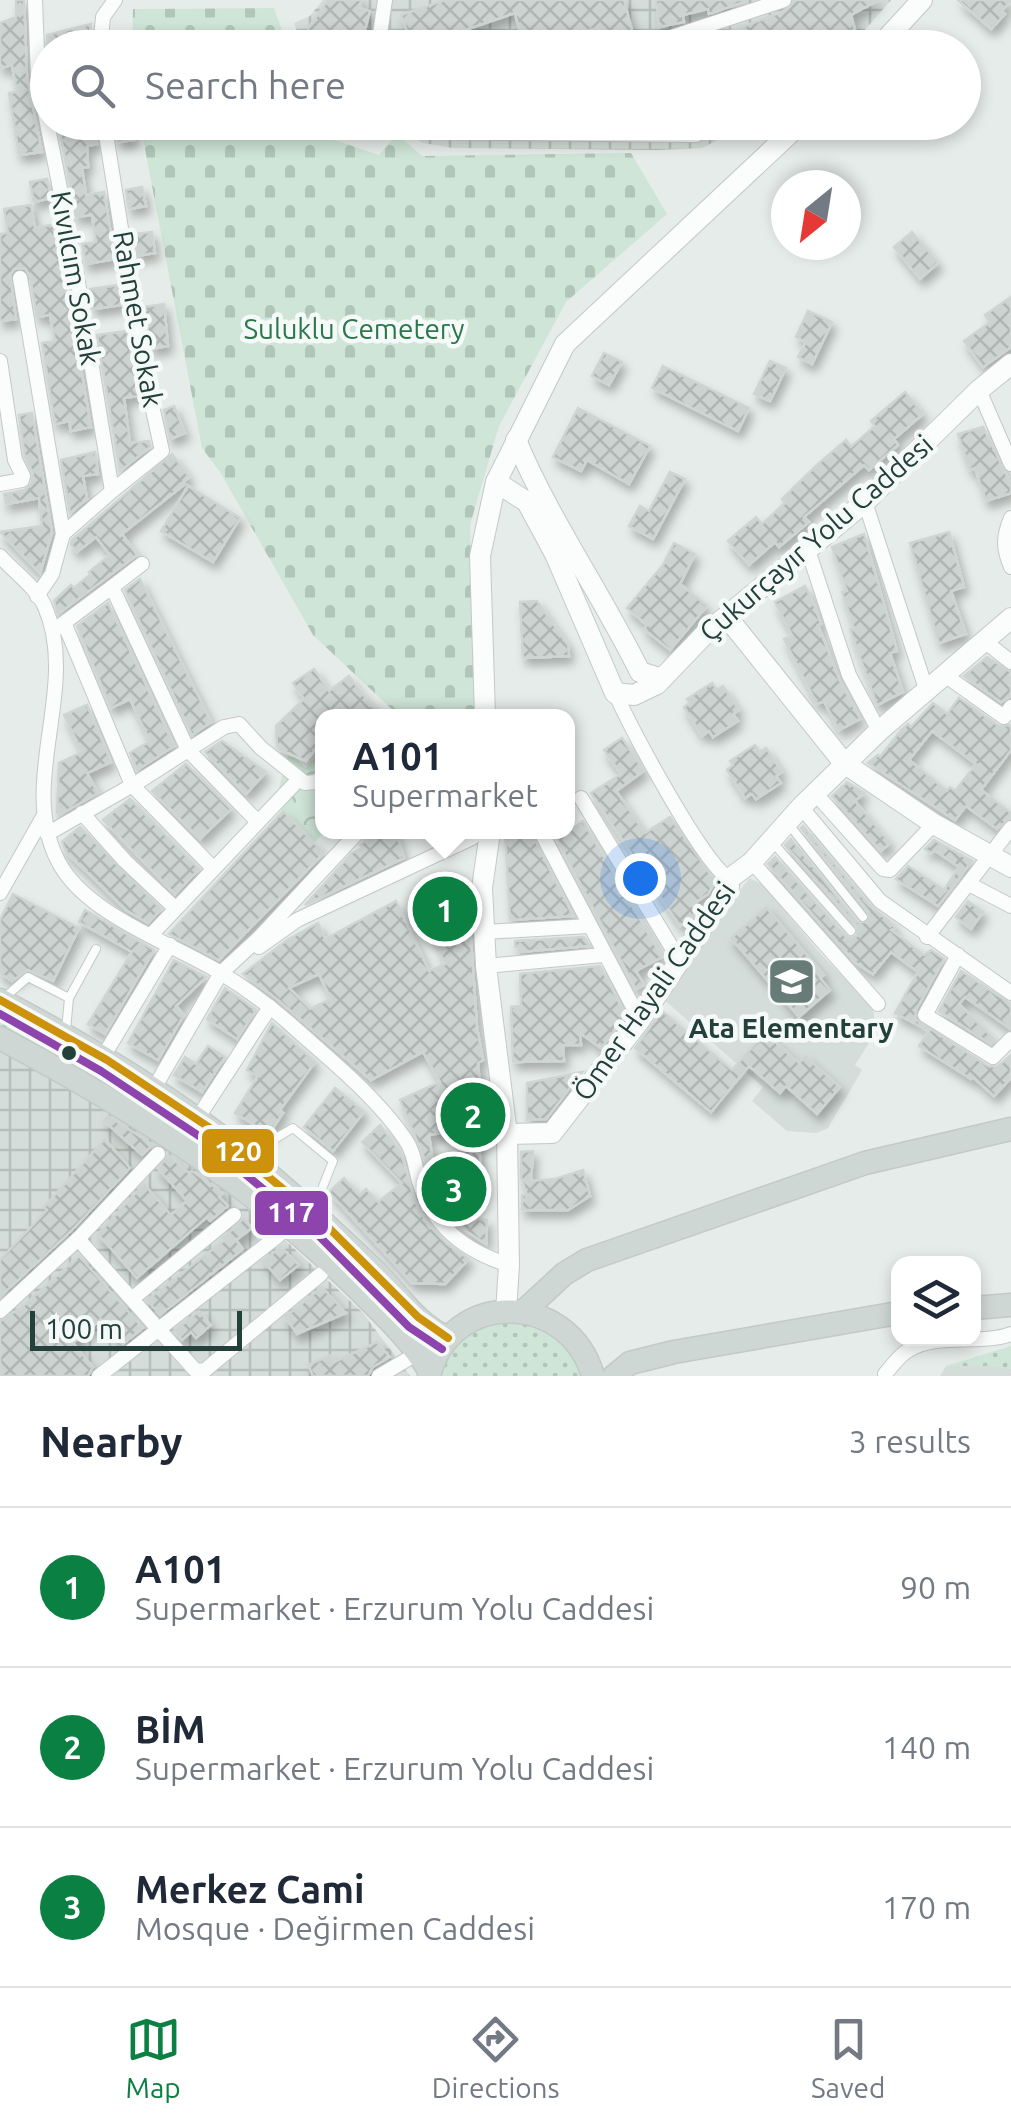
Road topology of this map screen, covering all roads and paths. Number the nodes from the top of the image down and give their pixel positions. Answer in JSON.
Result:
{"nodes":[{"id":1,"x":35,"y":0,"type":"edge"},
{"id":2,"x":114,"y":0,"type":"edge"},
{"id":3,"x":385,"y":0,"type":"edge"},
{"id":4,"x":784,"y":0,"type":"edge"},
{"id":5,"x":922,"y":0,"type":"edge"},
{"id":6,"x":36,"y":30,"type":"edge"},
{"id":7,"x":102,"y":30,"type":"edge"},
{"id":8,"x":381,"y":30,"type":"edge"},
{"id":9,"x":693,"y":30,"type":"edge"},
{"id":10,"x":894,"y":30,"type":"edge"},
{"id":11,"x":50,"y":140,"type":"edge"},
{"id":12,"x":107,"y":140,"type":"edge"},
{"id":13,"x":783,"y":140,"type":"edge"},
{"id":14,"x":20,"y":278,"type":"dead end"},
{"id":15,"x":0,"y":361,"type":"edge"},
{"id":16,"x":1011,"y":364,"type":"edge"},
{"id":17,"x":979,"y":390,"type":"junction"},
{"id":18,"x":516,"y":440,"type":"junction"},
{"id":19,"x":1011,"y":464,"type":"edge"},
{"id":20,"x":496,"y":482,"type":"junction"},
{"id":21,"x":0,"y":484,"type":"edge"},
{"id":22,"x":112,"y":491,"type":"junction"},
{"id":23,"x":865,"y":502,"type":"junction"},
{"id":24,"x":1011,"y":518,"type":"edge"},
{"id":25,"x":63,"y":534,"type":"junction"},
{"id":26,"x":808,"y":550,"type":"junction"},
{"id":27,"x":0,"y":556,"type":"edge"},
{"id":28,"x":567,"y":558,"type":"junction"},
{"id":29,"x":142,"y":564,"type":"dead end"},
{"id":30,"x":1011,"y":567,"type":"edge"},
{"id":31,"x":112,"y":586,"type":"junction"},
{"id":32,"x":37,"y":596,"type":"junction"},
{"id":33,"x":727,"y":617,"type":"junction"},
{"id":34,"x":1011,"y":618,"type":"edge"},
{"id":35,"x":59,"y":628,"type":"junction"},
{"id":36,"x":983,"y":640,"type":"junction"},
{"id":37,"x":1011,"y":662,"type":"edge"},
{"id":38,"x":946,"y":676,"type":"junction"},
{"id":39,"x":662,"y":680,"type":"junction"},
{"id":40,"x":615,"y":692,"type":"junction"},
{"id":41,"x":927,"y":692,"type":"junction"},
{"id":42,"x":1011,"y":708,"type":"edge"},
{"id":43,"x":486,"y":709,"type":"edge"},
{"id":44,"x":879,"y":731,"type":"junction"},
{"id":45,"x":188,"y":750,"type":"junction"},
{"id":46,"x":844,"y":763,"type":"junction"},
{"id":47,"x":299,"y":780,"type":"junction"},
{"id":48,"x":315,"y":782,"type":"edge"},
{"id":49,"x":132,"y":785,"type":"junction"},
{"id":50,"x":581,"y":798,"type":"dead end"},
{"id":51,"x":801,"y":808,"type":"junction"},
{"id":52,"x":82,"y":813,"type":"junction"},
{"id":53,"x":43,"y":816,"type":"junction"},
{"id":54,"x":257,"y":821,"type":"junction"},
{"id":55,"x":934,"y":824,"type":"junction"},
{"id":56,"x":1011,"y":828,"type":"edge"},
{"id":57,"x":351,"y":839,"type":"edge"},
{"id":58,"x":470,"y":839,"type":"edge"},
{"id":59,"x":489,"y":839,"type":"edge"},
{"id":60,"x":545,"y":839,"type":"edge"},
{"id":61,"x":49,"y":840,"type":"junction"},
{"id":62,"x":772,"y":840,"type":"junction"},
{"id":63,"x":990,"y":856,"type":"junction"},
{"id":64,"x":19,"y":857,"type":"junction"},
{"id":65,"x":752,"y":862,"type":"junction"},
{"id":66,"x":1011,"y":867,"type":"edge"},
{"id":67,"x":213,"y":868,"type":"junction"},
{"id":68,"x":729,"y":883,"type":"junction"},
{"id":69,"x":969,"y":884,"type":"junction"},
{"id":70,"x":0,"y":893,"type":"edge"},
{"id":71,"x":1011,"y":906,"type":"edge"},
{"id":72,"x":174,"y":907,"type":"junction"},
{"id":73,"x":863,"y":916,"type":"dead end"},
{"id":74,"x":589,"y":926,"type":"junction"},
{"id":75,"x":485,"y":932,"type":"junction"},
{"id":76,"x":851,"y":932,"type":"dead end"},
{"id":77,"x":151,"y":935,"type":"junction"},
{"id":78,"x":927,"y":937,"type":"junction"},
{"id":79,"x":170,"y":944,"type":"junction"},
{"id":80,"x":96,"y":949,"type":"dead end"},
{"id":81,"x":603,"y":955,"type":"junction"},
{"id":82,"x":958,"y":955,"type":"junction"},
{"id":83,"x":680,"y":961,"type":"junction"},
{"id":84,"x":486,"y":966,"type":"junction"},
{"id":85,"x":221,"y":973,"type":"junction"},
{"id":86,"x":1011,"y":993,"type":"edge"},
{"id":87,"x":69,"y":998,"type":"junction"},
{"id":88,"x":1,"y":1001,"type":"edge"},
{"id":89,"x":878,"y":1004,"type":"dead end"},
{"id":90,"x":270,"y":1007,"type":"junction"},
{"id":91,"x":640,"y":1020,"type":"junction"},
{"id":92,"x":66,"y":1034,"type":"junction"},
{"id":93,"x":0,"y":1038,"type":"edge"},
{"id":94,"x":1011,"y":1039,"type":"edge"},
{"id":95,"x":102,"y":1058,"type":"junction"},
{"id":96,"x":153,"y":1090,"type":"junction"},
{"id":97,"x":197,"y":1118,"type":"junction"},
{"id":98,"x":1011,"y":1129,"type":"edge"},
{"id":99,"x":507,"y":1134,"type":"junction"},
{"id":100,"x":158,"y":1154,"type":"dead end"},
{"id":101,"x":245,"y":1156,"type":"junction"},
{"id":102,"x":312,"y":1213,"type":"junction"},
{"id":103,"x":234,"y":1214,"type":"dead end"},
{"id":104,"x":279,"y":1235,"type":"dead end"},
{"id":105,"x":78,"y":1239,"type":"junction"},
{"id":106,"x":509,"y":1265,"type":"junction"},
{"id":107,"x":321,"y":1274,"type":"dead end"},
{"id":108,"x":133,"y":1298,"type":"junction"},
{"id":109,"x":1011,"y":1305,"type":"edge"},
{"id":110,"x":981,"y":1307,"type":"edge"},
{"id":111,"x":0,"y":1311,"type":"edge"},
{"id":112,"x":515,"y":1312,"type":"junction"},
{"id":113,"x":891,"y":1314,"type":"edge"},
{"id":114,"x":159,"y":1330,"type":"junction"},
{"id":115,"x":1011,"y":1334,"type":"edge"},
{"id":116,"x":448,"y":1338,"type":"junction"},
{"id":117,"x":426,"y":1367,"type":"edge"},
{"id":118,"x":884,"y":1374,"type":"edge"},
{"id":119,"x":99,"y":1376,"type":"edge"},
{"id":120,"x":379,"y":1376,"type":"edge"},
{"id":121,"x":593,"y":1376,"type":"edge"},
{"id":122,"x":614,"y":1376,"type":"edge"}],
"edges":[{"from":1,"to":6,"type":"street","name":"Kıvılcım Sokak"},
{"from":2,"to":7,"type":"street"},
{"from":3,"to":8,"type":"street"},
{"from":4,"to":9,"type":"street"},
{"from":5,"to":10,"type":"street"},
{"from":11,"to":22,"type":"street","name":"Kıvılcım Sokak"},
{"from":12,"to":22,"type":"street","name":"Rahmet Sokak"},
{"from":13,"to":18,"type":"street"},
{"from":14,"to":25,"type":"street"},
{"from":15,"to":21,"type":"street"},
{"from":16,"to":17,"type":"street","name":"Çukurçayır Yolu Caddesi"},
{"from":17,"to":19,"type":"street"},
{"from":17,"to":23,"type":"street","name":"Çukurçayır Yolu Caddesi"},
{"from":18,"to":20,"type":"street"},
{"from":18,"to":28,"type":"street"},
{"from":20,"to":28,"type":"street"},
{"from":20,"to":43,"type":"street"},
{"from":22,"to":25,"type":"street"},
{"from":23,"to":26,"type":"street","name":"Çukurçayır Yolu Caddesi"},
{"from":23,"to":41,"type":"street"},
{"from":24,"to":30,"type":"street"},
{"from":25,"to":32,"type":"street"},
{"from":26,"to":33,"type":"street","name":"Çukurçayır Yolu Caddesi"},
{"from":26,"to":44,"type":"street"},
{"from":27,"to":32,"type":"street"},
{"from":28,"to":39,"type":"street"},
{"from":28,"to":40,"type":"street"},
{"from":29,"to":31,"type":"street"},
{"from":31,"to":35,"type":"street"},
{"from":31,"to":45,"type":"street"},
{"from":32,"to":35,"type":"street"},
{"from":33,"to":39,"type":"street","name":"Çukurçayır Yolu Caddesi"},
{"from":33,"to":46,"type":"street"},
{"from":34,"to":36,"type":"street","name":"Ömer Hayali Caddesi"},
{"from":35,"to":49,"type":"street"},
{"from":35,"to":53,"type":"street"},
{"from":36,"to":37,"type":"street"},
{"from":36,"to":38,"type":"street","name":"Ömer Hayali Caddesi"},
{"from":38,"to":41,"type":"street","name":"Ömer Hayali Caddesi"},
{"from":38,"to":42,"type":"street"},
{"from":39,"to":40,"type":"street"},
{"from":40,"to":68,"type":"street"},
{"from":41,"to":44,"type":"street","name":"Ömer Hayali Caddesi"},
{"from":44,"to":46,"type":"street","name":"Ömer Hayali Caddesi"},
{"from":45,"to":47,"type":"street"},
{"from":45,"to":49,"type":"street"},
{"from":45,"to":54,"type":"street"},
{"from":46,"to":51,"type":"street","name":"Ömer Hayali Caddesi"},
{"from":46,"to":55,"type":"street"},
{"from":47,"to":48,"type":"street"},
{"from":47,"to":54,"type":"street"},
{"from":49,"to":52,"type":"street"},
{"from":49,"to":67,"type":"street"},
{"from":50,"to":83,"type":"street"},
{"from":51,"to":55,"type":"street"},
{"from":51,"to":62,"type":"street","name":"Ömer Hayali Caddesi"},
{"from":51,"to":73,"type":"lane"},
{"from":51,"to":78,"type":"street"},
{"from":52,"to":61,"type":"street"},
{"from":52,"to":72,"type":"street"},
{"from":53,"to":61,"type":"street"},
{"from":53,"to":64,"type":"street"},
{"from":54,"to":67,"type":"street"},
{"from":55,"to":63,"type":"street"},
{"from":56,"to":63,"type":"street"},
{"from":57,"to":85,"type":"street"},
{"from":58,"to":85,"type":"street"},
{"from":59,"to":75,"type":"street"},
{"from":60,"to":74,"type":"street"},
{"from":61,"to":64,"type":"street"},
{"from":61,"to":77,"type":"street"},
{"from":62,"to":65,"type":"street","name":"Ömer Hayali Caddesi"},
{"from":62,"to":76,"type":"lane"},
{"from":63,"to":66,"type":"street"},
{"from":63,"to":69,"type":"street"},
{"from":64,"to":70,"type":"street"},
{"from":65,"to":68,"type":"street","name":"Ömer Hayali Caddesi"},
{"from":65,"to":89,"type":"street"},
{"from":67,"to":72,"type":"street"},
{"from":68,"to":83,"type":"street","name":"Ömer Hayali Caddesi"},
{"from":69,"to":71,"type":"street"},
{"from":69,"to":78,"type":"street"},
{"from":72,"to":77,"type":"street"},
{"from":74,"to":75,"type":"street"},
{"from":74,"to":81,"type":"street"},
{"from":75,"to":84,"type":"street"},
{"from":77,"to":79,"type":"street"},
{"from":78,"to":82,"type":"street"},
{"from":79,"to":85,"type":"street"},
{"from":79,"to":95,"type":"street"},
{"from":80,"to":87,"type":"lane"},
{"from":81,"to":84,"type":"street"},
{"from":81,"to":91,"type":"street"},
{"from":82,"to":86,"type":"street"},
{"from":82,"to":94,"type":"street"},
{"from":83,"to":91,"type":"street","name":"Ömer Hayali Caddesi"},
{"from":84,"to":99,"type":"street"},
{"from":85,"to":90,"type":"street"},
{"from":85,"to":96,"type":"street"},
{"from":87,"to":88,"type":"lane"},
{"from":87,"to":92,"type":"lane"},
{"from":88,"to":92,"type":"main road"},
{"from":90,"to":97,"type":"street"},
{"from":90,"to":106,"type":"street"},
{"from":91,"to":99,"type":"street","name":"Ömer Hayali Caddesi"},
{"from":92,"to":95,"type":"main road"},
{"from":93,"to":117,"type":"main road"},
{"from":95,"to":96,"type":"main road"},
{"from":96,"to":97,"type":"main road"},
{"from":97,"to":101,"type":"main road"},
{"from":98,"to":112,"type":"main road"},
{"from":99,"to":106,"type":"street"},
{"from":100,"to":105,"type":"street"},
{"from":101,"to":102,"type":"main road"},
{"from":101,"to":102,"type":"lane"},
{"from":102,"to":116,"type":"main road"},
{"from":103,"to":108,"type":"street"},
{"from":104,"to":114,"type":"street"},
{"from":105,"to":108,"type":"street"},
{"from":105,"to":111,"type":"street"},
{"from":106,"to":112,"type":"street"},
{"from":107,"to":114,"type":"street"},
{"from":108,"to":114,"type":"street"},
{"from":109,"to":110,"type":"main road"},
{"from":112,"to":116,"type":"main road"},
{"from":112,"to":121,"type":"main road"},
{"from":113,"to":122,"type":"main road"},
{"from":114,"to":119,"type":"street"},
{"from":115,"to":118,"type":"street"},
{"from":116,"to":117,"type":"main road"},
{"from":117,"to":120,"type":"street"}]}
